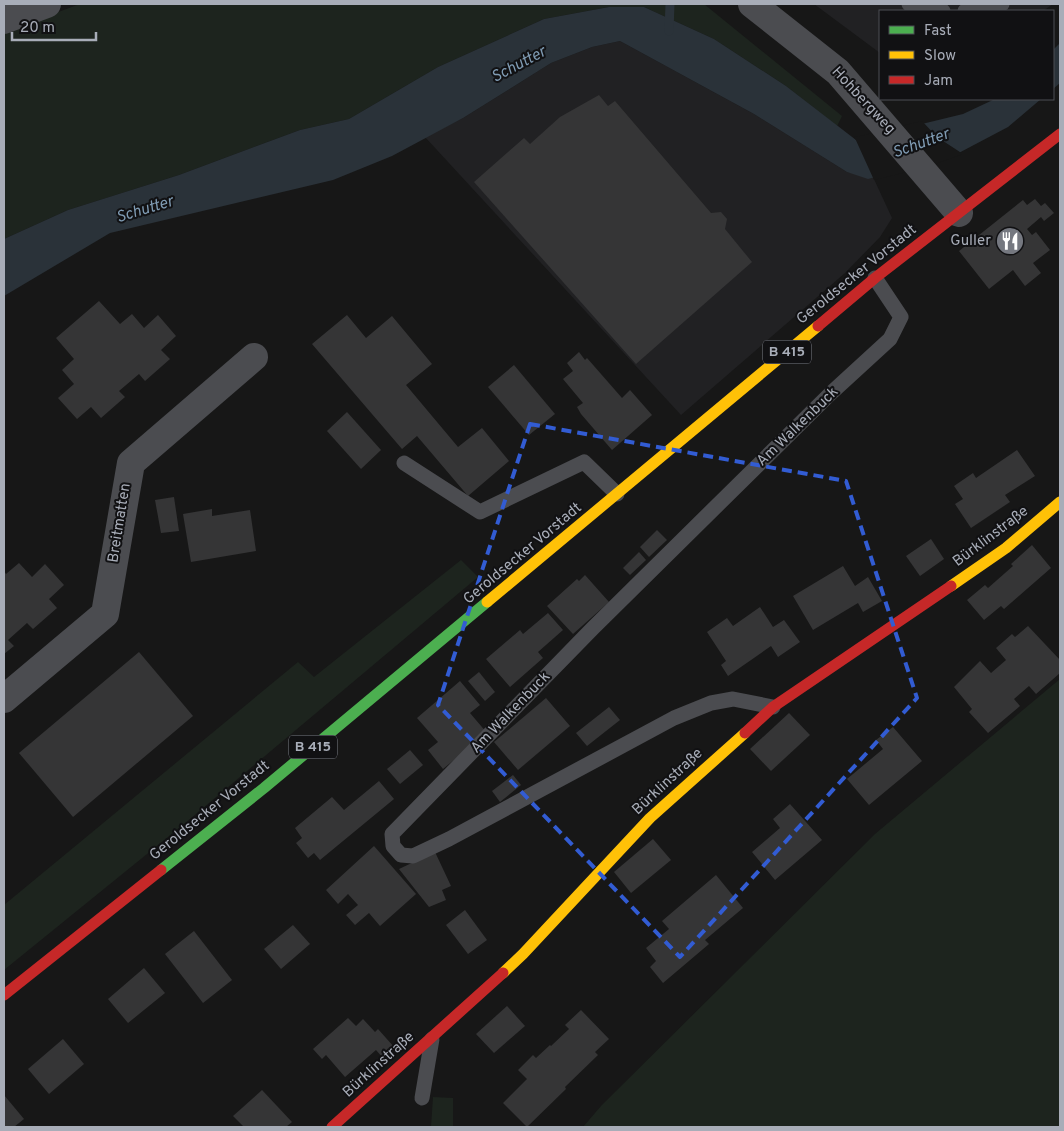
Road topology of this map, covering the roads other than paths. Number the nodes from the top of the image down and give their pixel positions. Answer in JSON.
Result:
{"nodes":[{"id":1,"x":47,"y":4,"type":"edge"},
{"id":2,"x":752,"y":4,"type":"edge"},
{"id":3,"x":910,"y":4,"type":"edge"},
{"id":4,"x":1002,"y":4,"type":"edge"},
{"id":5,"x":938,"y":10,"type":"edge"},
{"id":6,"x":978,"y":10,"type":"edge"},
{"id":7,"x":4,"y":20,"type":"edge"},
{"id":8,"x":1060,"y":134,"type":"edge"},
{"id":9,"x":959,"y":213,"type":"junction"},
{"id":10,"x":875,"y":278,"type":"junction"},
{"id":11,"x":254,"y":357,"type":"dead end"},
{"id":12,"x":404,"y":463,"type":"dead end"},
{"id":13,"x":617,"y":494,"type":"junction"},
{"id":14,"x":1060,"y":502,"type":"edge"},
{"id":15,"x":4,"y":699,"type":"edge"},
{"id":16,"x":773,"y":707,"type":"junction"},
{"id":17,"x":4,"y":995,"type":"edge"},
{"id":18,"x":432,"y":1039,"type":"junction"},
{"id":19,"x":422,"y":1098,"type":"dead end"},
{"id":20,"x":332,"y":1127,"type":"edge"}],
"edges":[{"from":1,"to":7,"type":"street"},
{"from":2,"to":9,"type":"street","name":"Hohbergweg"},
{"from":3,"to":5,"type":"lane"},
{"from":4,"to":6,"type":"lane"},
{"from":8,"to":9,"type":"main road","name":"Geroldsecker Vorstadt","number":"B 415"},
{"from":9,"to":10,"type":"main road","name":"Geroldsecker Vorstadt","number":"B 415"},
{"from":10,"to":13,"type":"main road","name":"Geroldsecker Vorstadt","number":"B 415"},
{"from":10,"to":16,"type":"lane","name":"Am Walkenbuck"},
{"from":11,"to":15,"type":"street","name":"Breitmatten"},
{"from":12,"to":13,"type":"lane"},
{"from":13,"to":17,"type":"main road","name":"Geroldsecker Vorstadt","number":"B 415"},
{"from":14,"to":16,"type":"main road","name":"Bürklinstraße"},
{"from":16,"to":18,"type":"main road","name":"Bürklinstraße"},
{"from":18,"to":19,"type":"lane"},
{"from":18,"to":20,"type":"main road","name":"Bürklinstraße"}]}
